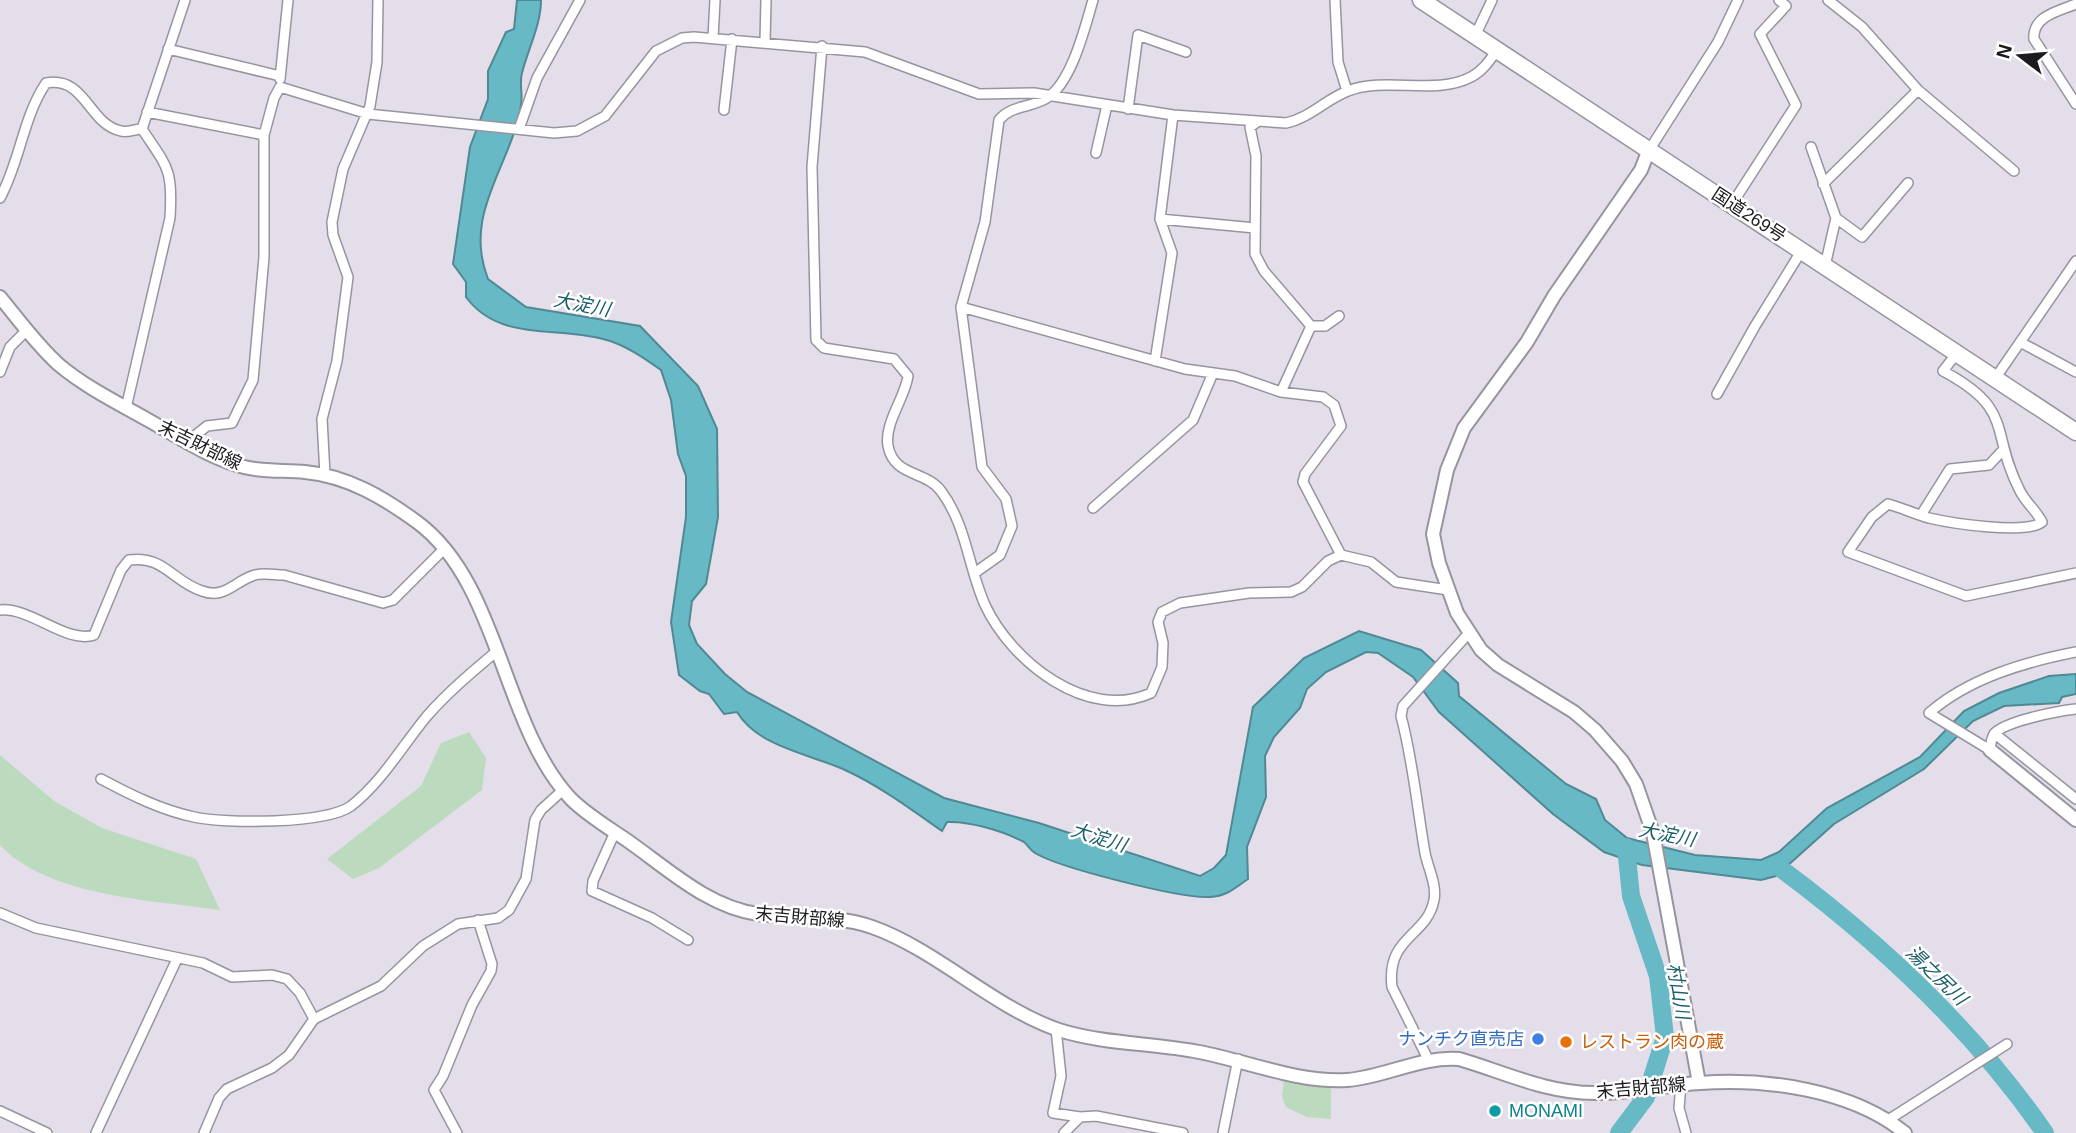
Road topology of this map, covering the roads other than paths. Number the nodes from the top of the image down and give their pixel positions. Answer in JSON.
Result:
{"nodes":[{"id":1,"x":185,"y":0,"type":"edge"},
{"id":2,"x":288,"y":0,"type":"edge"},
{"id":3,"x":378,"y":0,"type":"edge"},
{"id":4,"x":580,"y":0,"type":"edge"},
{"id":5,"x":715,"y":0,"type":"edge"},
{"id":6,"x":766,"y":0,"type":"edge"},
{"id":7,"x":1093,"y":0,"type":"edge"},
{"id":8,"x":1335,"y":0,"type":"edge"},
{"id":9,"x":1421,"y":0,"type":"edge"},
{"id":10,"x":1492,"y":0,"type":"edge"},
{"id":11,"x":1738,"y":0,"type":"edge"},
{"id":12,"x":1779,"y":0,"type":"edge"},
{"id":13,"x":1828,"y":0,"type":"edge"},
{"id":14,"x":2076,"y":4,"type":"edge"},
{"id":15,"x":1475,"y":36,"type":"junction"},
{"id":16,"x":713,"y":38,"type":"junction"},
{"id":17,"x":732,"y":39,"type":"junction"},
{"id":18,"x":765,"y":42,"type":"junction"},
{"id":19,"x":822,"y":46,"type":"junction"},
{"id":20,"x":168,"y":49,"type":"junction"},
{"id":21,"x":1497,"y":50,"type":"junction"},
{"id":22,"x":1186,"y":52,"type":"dead end"},
{"id":23,"x":280,"y":76,"type":"junction"},
{"id":24,"x":280,"y":88,"type":"junction"},
{"id":25,"x":1918,"y":90,"type":"junction"},
{"id":26,"x":1347,"y":91,"type":"junction"},
{"id":27,"x":1049,"y":97,"type":"junction"},
{"id":28,"x":2076,"y":104,"type":"edge"},
{"id":29,"x":1107,"y":106,"type":"junction"},
{"id":30,"x":1128,"y":108,"type":"junction"},
{"id":31,"x":724,"y":110,"type":"dead end"},
{"id":32,"x":148,"y":112,"type":"junction"},
{"id":33,"x":368,"y":114,"type":"junction"},
{"id":34,"x":1173,"y":115,"type":"junction"},
{"id":35,"x":1257,"y":122,"type":"junction"},
{"id":36,"x":142,"y":128,"type":"junction"},
{"id":37,"x":520,"y":129,"type":"junction"},
{"id":38,"x":264,"y":135,"type":"junction"},
{"id":39,"x":1811,"y":147,"type":"dead end"},
{"id":40,"x":1648,"y":152,"type":"junction"},
{"id":41,"x":1096,"y":153,"type":"dead end"},
{"id":42,"x":2014,"y":171,"type":"dead end"},
{"id":43,"x":1908,"y":183,"type":"dead end"},
{"id":44,"x":1823,"y":184,"type":"junction"},
{"id":45,"x":0,"y":198,"type":"edge"},
{"id":46,"x":1732,"y":204,"type":"junction"},
{"id":47,"x":1836,"y":218,"type":"junction"},
{"id":48,"x":1160,"y":219,"type":"junction"},
{"id":49,"x":1255,"y":228,"type":"junction"},
{"id":50,"x":1802,"y":250,"type":"junction"},
{"id":51,"x":2076,"y":261,"type":"edge"},
{"id":52,"x":1825,"y":266,"type":"junction"},
{"id":53,"x":0,"y":297,"type":"edge"},
{"id":54,"x":961,"y":307,"type":"junction"},
{"id":55,"x":1339,"y":316,"type":"dead end"},
{"id":56,"x":1311,"y":326,"type":"junction"},
{"id":57,"x":27,"y":330,"type":"junction"},
{"id":58,"x":2020,"y":342,"type":"junction"},
{"id":59,"x":1957,"y":353,"type":"junction"},
{"id":60,"x":1155,"y":361,"type":"junction"},
{"id":61,"x":0,"y":372,"type":"edge"},
{"id":62,"x":2076,"y":372,"type":"edge"},
{"id":63,"x":1213,"y":373,"type":"junction"},
{"id":64,"x":1994,"y":380,"type":"junction"},
{"id":65,"x":1281,"y":392,"type":"junction"},
{"id":66,"x":1717,"y":394,"type":"dead end"},
{"id":67,"x":126,"y":408,"type":"junction"},
{"id":68,"x":2076,"y":432,"type":"edge"},
{"id":69,"x":187,"y":442,"type":"junction"},
{"id":70,"x":2004,"y":449,"type":"junction"},
{"id":71,"x":325,"y":475,"type":"junction"},
{"id":72,"x":1093,"y":508,"type":"dead end"},
{"id":73,"x":1921,"y":515,"type":"junction"},
{"id":74,"x":445,"y":548,"type":"junction"},
{"id":75,"x":1341,"y":555,"type":"junction"},
{"id":76,"x":976,"y":572,"type":"junction"},
{"id":77,"x":2076,"y":573,"type":"edge"},
{"id":78,"x":1448,"y":590,"type":"junction"},
{"id":79,"x":0,"y":610,"type":"edge"},
{"id":80,"x":1468,"y":634,"type":"junction"},
{"id":81,"x":497,"y":651,"type":"junction"},
{"id":82,"x":2076,"y":652,"type":"edge"},
{"id":83,"x":2076,"y":709,"type":"edge"},
{"id":84,"x":1994,"y":734,"type":"junction"},
{"id":85,"x":1988,"y":749,"type":"junction"},
{"id":86,"x":101,"y":779,"type":"dead end"},
{"id":87,"x":564,"y":790,"type":"junction"},
{"id":88,"x":2076,"y":799,"type":"edge"},
{"id":89,"x":2076,"y":820,"type":"edge"},
{"id":90,"x":615,"y":832,"type":"junction"},
{"id":91,"x":0,"y":914,"type":"edge"},
{"id":92,"x":478,"y":920,"type":"junction"},
{"id":93,"x":688,"y":940,"type":"dead end"},
{"id":94,"x":177,"y":959,"type":"junction"},
{"id":95,"x":314,"y":1019,"type":"junction"},
{"id":96,"x":1056,"y":1029,"type":"junction"},
{"id":97,"x":2007,"y":1044,"type":"dead end"},
{"id":98,"x":1238,"y":1059,"type":"junction"},
{"id":99,"x":1429,"y":1059,"type":"junction"},
{"id":100,"x":1699,"y":1083,"type":"junction"},
{"id":101,"x":1681,"y":1085,"type":"junction"},
{"id":102,"x":0,"y":1111,"type":"edge"},
{"id":103,"x":1080,"y":1117,"type":"junction"},
{"id":104,"x":1888,"y":1120,"type":"junction"},
{"id":105,"x":47,"y":1133,"type":"edge"},
{"id":106,"x":96,"y":1133,"type":"edge"},
{"id":107,"x":204,"y":1133,"type":"edge"},
{"id":108,"x":457,"y":1133,"type":"edge"},
{"id":109,"x":1065,"y":1133,"type":"edge"},
{"id":110,"x":1184,"y":1133,"type":"edge"},
{"id":111,"x":1223,"y":1133,"type":"edge"},
{"id":112,"x":1686,"y":1133,"type":"edge"},
{"id":113,"x":1905,"y":1133,"type":"edge"}],
"edges":[{"from":1,"to":20,"type":"street"},
{"from":2,"to":23,"type":"street"},
{"from":3,"to":33,"type":"street"},
{"from":4,"to":37,"type":"street"},
{"from":5,"to":16,"type":"street"},
{"from":6,"to":18,"type":"street"},
{"from":7,"to":27,"type":"street"},
{"from":8,"to":26,"type":"street"},
{"from":9,"to":15,"type":"highway","name":"国道269号"},
{"from":10,"to":15,"type":"street"},
{"from":11,"to":40,"type":"street"},
{"from":12,"to":46,"type":"street"},
{"from":13,"to":25,"type":"street"},
{"from":14,"to":28,"type":"street"},
{"from":15,"to":21,"type":"highway","name":"国道269号"},
{"from":16,"to":17,"type":"street"},
{"from":16,"to":37,"type":"street"},
{"from":17,"to":18,"type":"street"},
{"from":17,"to":31,"type":"street"},
{"from":18,"to":19,"type":"street"},
{"from":19,"to":27,"type":"street"},
{"from":19,"to":76,"type":"street"},
{"from":20,"to":23,"type":"street"},
{"from":20,"to":32,"type":"street"},
{"from":21,"to":26,"type":"street"},
{"from":21,"to":40,"type":"highway","name":"国道269号"},
{"from":22,"to":30,"type":"street"},
{"from":23,"to":24,"type":"street"},
{"from":24,"to":33,"type":"street"},
{"from":24,"to":38,"type":"street"},
{"from":25,"to":42,"type":"street"},
{"from":25,"to":44,"type":"street"},
{"from":26,"to":35,"type":"street"},
{"from":27,"to":29,"type":"street"},
{"from":27,"to":54,"type":"street"},
{"from":29,"to":30,"type":"street"},
{"from":29,"to":41,"type":"street"},
{"from":30,"to":34,"type":"street"},
{"from":32,"to":36,"type":"street"},
{"from":32,"to":38,"type":"street"},
{"from":33,"to":37,"type":"street"},
{"from":33,"to":71,"type":"street"},
{"from":34,"to":35,"type":"street"},
{"from":34,"to":48,"type":"street"},
{"from":35,"to":49,"type":"street"},
{"from":36,"to":45,"type":"street"},
{"from":36,"to":67,"type":"street"},
{"from":38,"to":69,"type":"street"},
{"from":39,"to":44,"type":"street"},
{"from":40,"to":46,"type":"highway","name":"国道269号"},
{"from":40,"to":78,"type":"main road"},
{"from":43,"to":47,"type":"street"},
{"from":44,"to":47,"type":"street"},
{"from":46,"to":50,"type":"highway","name":"国道269号"},
{"from":47,"to":52,"type":"street"},
{"from":48,"to":49,"type":"street"},
{"from":48,"to":60,"type":"street"},
{"from":49,"to":56,"type":"street"},
{"from":50,"to":52,"type":"highway","name":"国道269号"},
{"from":50,"to":66,"type":"street"},
{"from":51,"to":58,"type":"street"},
{"from":52,"to":59,"type":"highway","name":"国道269号"},
{"from":53,"to":57,"type":"main road","name":"末吉財部線"},
{"from":54,"to":60,"type":"street"},
{"from":54,"to":76,"type":"street"},
{"from":55,"to":56,"type":"street"},
{"from":56,"to":65,"type":"street"},
{"from":57,"to":61,"type":"street"},
{"from":57,"to":67,"type":"main road","name":"末吉財部線"},
{"from":58,"to":62,"type":"street"},
{"from":58,"to":64,"type":"street"},
{"from":59,"to":64,"type":"highway","name":"国道269号"},
{"from":59,"to":70,"type":"street"},
{"from":60,"to":63,"type":"street"},
{"from":63,"to":65,"type":"street"},
{"from":63,"to":72,"type":"street"},
{"from":64,"to":68,"type":"highway","name":"国道269号"},
{"from":65,"to":75,"type":"street"},
{"from":67,"to":69,"type":"main road","name":"末吉財部線"},
{"from":69,"to":71,"type":"main road","name":"末吉財部線"},
{"from":70,"to":73,"type":"street"},
{"from":70,"to":73,"type":"street"},
{"from":71,"to":74,"type":"main road","name":"末吉財部線"},
{"from":73,"to":77,"type":"street"},
{"from":74,"to":79,"type":"street"},
{"from":74,"to":81,"type":"main road","name":"末吉財部線"},
{"from":75,"to":76,"type":"street"},
{"from":75,"to":78,"type":"street"},
{"from":78,"to":80,"type":"main road"},
{"from":80,"to":99,"type":"street"},
{"from":80,"to":100,"type":"main road"},
{"from":81,"to":86,"type":"street"},
{"from":81,"to":87,"type":"main road","name":"末吉財部線"},
{"from":82,"to":85,"type":"street"},
{"from":83,"to":84,"type":"street"},
{"from":84,"to":85,"type":"street"},
{"from":84,"to":88,"type":"street"},
{"from":85,"to":89,"type":"main road"},
{"from":87,"to":90,"type":"main road","name":"末吉財部線"},
{"from":87,"to":92,"type":"street"},
{"from":90,"to":93,"type":"street"},
{"from":90,"to":96,"type":"main road","name":"末吉財部線"},
{"from":91,"to":94,"type":"street"},
{"from":92,"to":95,"type":"street"},
{"from":92,"to":108,"type":"street"},
{"from":94,"to":95,"type":"street"},
{"from":94,"to":106,"type":"street"},
{"from":95,"to":107,"type":"street"},
{"from":96,"to":98,"type":"main road","name":"末吉財部線"},
{"from":96,"to":103,"type":"street"},
{"from":97,"to":104,"type":"street"},
{"from":98,"to":99,"type":"main road","name":"末吉財部線"},
{"from":98,"to":111,"type":"street"},
{"from":99,"to":101,"type":"main road","name":"末吉財部線"},
{"from":100,"to":101,"type":"main road","name":"末吉財部線"},
{"from":100,"to":104,"type":"main road","name":"末吉財部線"},
{"from":101,"to":112,"type":"street"},
{"from":102,"to":105,"type":"street"},
{"from":103,"to":109,"type":"street"},
{"from":103,"to":110,"type":"street"},
{"from":104,"to":113,"type":"main road","name":"末吉財部線"}]}
